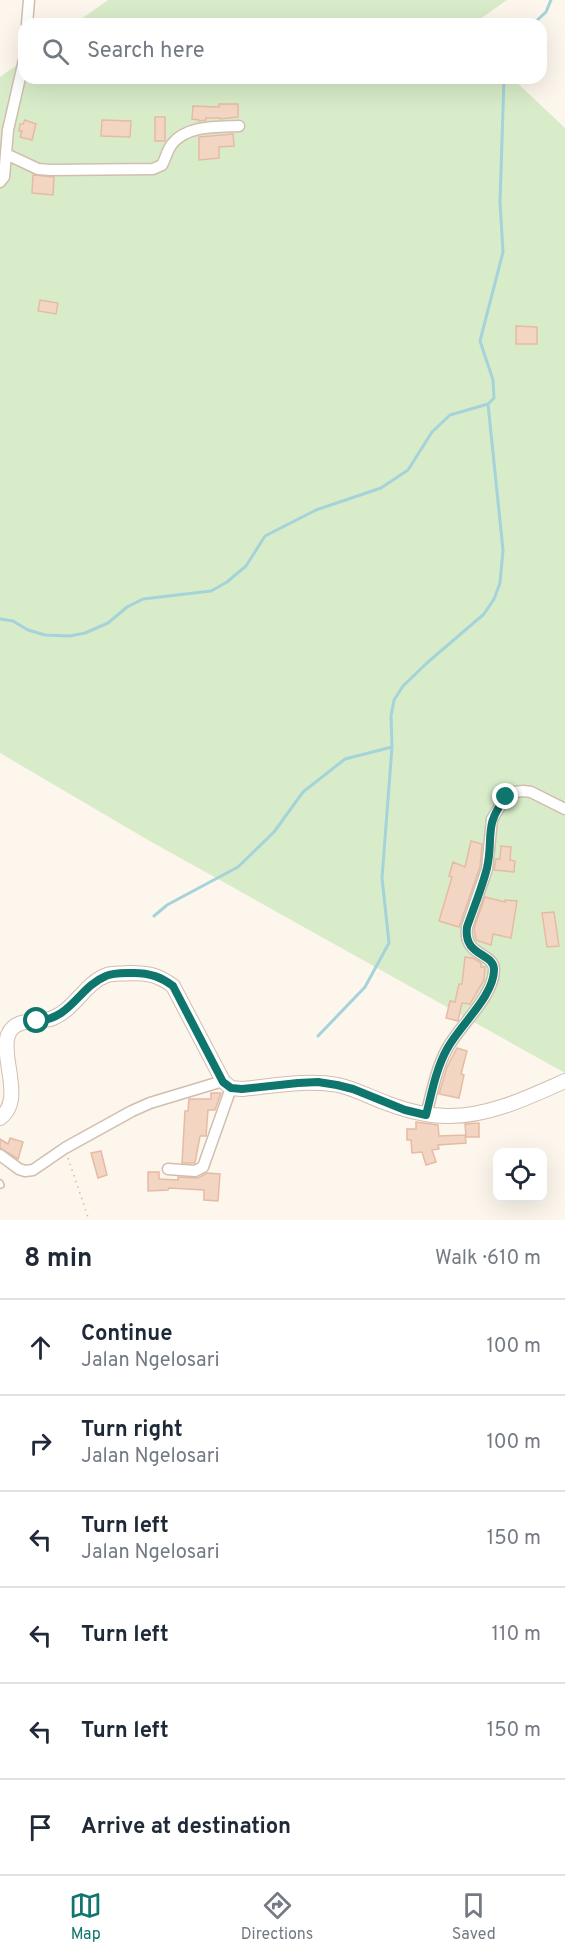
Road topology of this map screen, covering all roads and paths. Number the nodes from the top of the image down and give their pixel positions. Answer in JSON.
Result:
{"nodes":[{"id":1,"x":29,"y":0,"type":"edge"},
{"id":2,"x":28,"y":18,"type":"edge"},
{"id":3,"x":19,"y":84,"type":"edge"},
{"id":4,"x":239,"y":126,"type":"dead end"},
{"id":5,"x":6,"y":154,"type":"junction"},
{"id":6,"x":0,"y":182,"type":"edge"},
{"id":7,"x":565,"y":809,"type":"edge"},
{"id":8,"x":565,"y":1081,"type":"edge"},
{"id":9,"x":227,"y":1084,"type":"junction"},
{"id":10,"x":426,"y":1115,"type":"junction"},
{"id":11,"x":0,"y":1118,"type":"edge"},
{"id":12,"x":65,"y":1148,"type":"junction"},
{"id":13,"x":0,"y":1155,"type":"edge"},
{"id":14,"x":168,"y":1169,"type":"dead end"},
{"id":15,"x":89,"y":1220,"type":"edge"}],
"edges":[{"from":1,"to":2,"type":"street"},
{"from":3,"to":5,"type":"street"},
{"from":4,"to":5,"type":"street"},
{"from":5,"to":6,"type":"street"},
{"from":7,"to":10,"type":"street"},
{"from":8,"to":10,"type":"street"},
{"from":9,"to":10,"type":"street"},
{"from":9,"to":11,"type":"street"},
{"from":9,"to":12,"type":"street"},
{"from":9,"to":14,"type":"street"},
{"from":12,"to":13,"type":"street"},
{"from":12,"to":15,"type":"path"}]}
